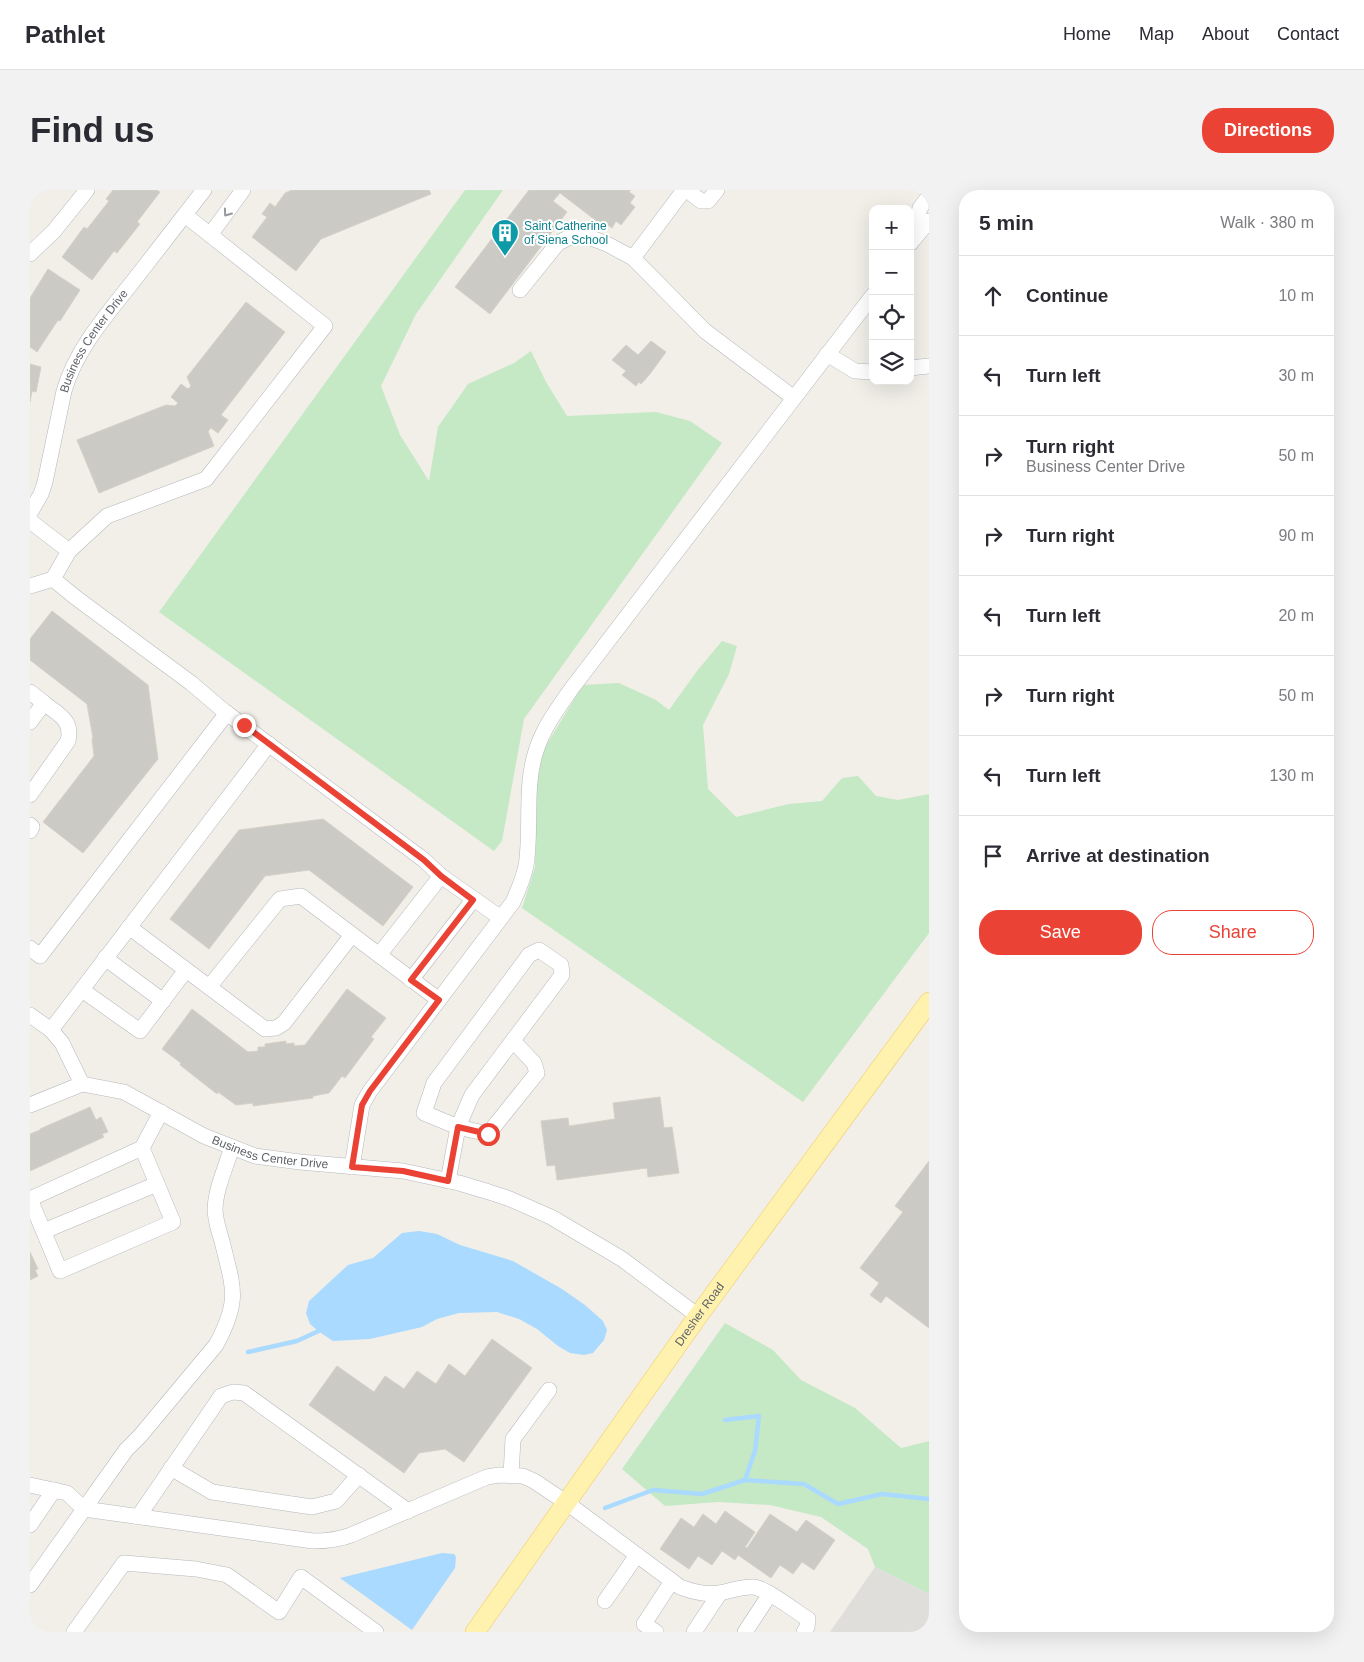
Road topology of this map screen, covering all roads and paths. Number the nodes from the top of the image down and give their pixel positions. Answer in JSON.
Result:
{"nodes":[{"id":1,"x":87,"y":190,"type":"edge"},
{"id":2,"x":204,"y":190,"type":"edge"},
{"id":3,"x":243,"y":190,"type":"edge"},
{"id":4,"x":685,"y":190,"type":"edge"},
{"id":5,"x":717,"y":190,"type":"edge"},
{"id":6,"x":929,"y":196,"type":"edge"},
{"id":7,"x":185,"y":215,"type":"junction"},
{"id":8,"x":929,"y":221,"type":"edge"},
{"id":9,"x":914,"y":231,"type":"edge"},
{"id":10,"x":210,"y":235,"type":"junction"},
{"id":11,"x":914,"y":239,"type":"edge"},
{"id":12,"x":30,"y":254,"type":"edge"},
{"id":13,"x":633,"y":258,"type":"junction"},
{"id":14,"x":520,"y":290,"type":"dead end"},
{"id":15,"x":872,"y":295,"type":"edge"},
{"id":16,"x":827,"y":354,"type":"junction"},
{"id":17,"x":929,"y":366,"type":"edge"},
{"id":18,"x":914,"y":368,"type":"edge"},
{"id":19,"x":869,"y":372,"type":"edge"},
{"id":20,"x":794,"y":398,"type":"junction"},
{"id":21,"x":30,"y":513,"type":"edge"},
{"id":22,"x":30,"y":521,"type":"edge"},
{"id":23,"x":69,"y":551,"type":"junction"},
{"id":24,"x":53,"y":579,"type":"junction"},
{"id":25,"x":30,"y":586,"type":"edge"},
{"id":26,"x":30,"y":692,"type":"edge"},
{"id":27,"x":44,"y":703,"type":"junction"},
{"id":28,"x":227,"y":713,"type":"junction"},
{"id":29,"x":30,"y":722,"type":"edge"},
{"id":30,"x":269,"y":744,"type":"junction"},
{"id":31,"x":30,"y":795,"type":"edge"},
{"id":32,"x":30,"y":825,"type":"edge"},
{"id":33,"x":30,"y":831,"type":"edge"},
{"id":34,"x":441,"y":876,"type":"junction"},
{"id":35,"x":473,"y":900,"type":"junction"},
{"id":36,"x":501,"y":918,"type":"junction"},
{"id":37,"x":129,"y":927,"type":"junction"},
{"id":38,"x":352,"y":935,"type":"junction"},
{"id":39,"x":30,"y":948,"type":"edge"},
{"id":40,"x":379,"y":955,"type":"junction"},
{"id":41,"x":105,"y":958,"type":"junction"},
{"id":42,"x":186,"y":970,"type":"junction"},
{"id":43,"x":411,"y":980,"type":"junction"},
{"id":44,"x":209,"y":988,"type":"junction"},
{"id":45,"x":82,"y":990,"type":"junction"},
{"id":46,"x":163,"y":1000,"type":"junction"},
{"id":47,"x":439,"y":1000,"type":"junction"},
{"id":48,"x":929,"y":1002,"type":"edge"},
{"id":49,"x":30,"y":1015,"type":"edge"},
{"id":50,"x":51,"y":1030,"type":"junction"},
{"id":51,"x":513,"y":1041,"type":"junction"},
{"id":52,"x":82,"y":1084,"type":"junction"},
{"id":53,"x":30,"y":1105,"type":"edge"},
{"id":54,"x":162,"y":1112,"type":"junction"},
{"id":55,"x":458,"y":1127,"type":"junction"},
{"id":56,"x":142,"y":1148,"type":"junction"},
{"id":57,"x":232,"y":1148,"type":"junction"},
{"id":58,"x":352,"y":1167,"type":"junction"},
{"id":59,"x":448,"y":1181,"type":"junction"},
{"id":60,"x":157,"y":1184,"type":"junction"},
{"id":61,"x":44,"y":1231,"type":"junction"},
{"id":62,"x":698,"y":1316,"type":"junction"},
{"id":63,"x":549,"y":1390,"type":"dead end"},
{"id":64,"x":171,"y":1468,"type":"junction"},
{"id":65,"x":359,"y":1475,"type":"junction"},
{"id":66,"x":511,"y":1475,"type":"junction"},
{"id":67,"x":30,"y":1486,"type":"edge"},
{"id":68,"x":54,"y":1490,"type":"junction"},
{"id":69,"x":567,"y":1503,"type":"junction"},
{"id":70,"x":84,"y":1509,"type":"junction"},
{"id":71,"x":408,"y":1511,"type":"junction"},
{"id":72,"x":138,"y":1517,"type":"junction"},
{"id":73,"x":30,"y":1526,"type":"edge"},
{"id":74,"x":637,"y":1555,"type":"junction"},
{"id":75,"x":672,"y":1581,"type":"junction"},
{"id":76,"x":30,"y":1585,"type":"edge"},
{"id":77,"x":720,"y":1593,"type":"junction"},
{"id":78,"x":770,"y":1594,"type":"junction"},
{"id":79,"x":605,"y":1601,"type":"dead end"},
{"id":80,"x":74,"y":1632,"type":"edge"},
{"id":81,"x":376,"y":1632,"type":"edge"},
{"id":82,"x":475,"y":1632,"type":"edge"},
{"id":83,"x":656,"y":1632,"type":"edge"},
{"id":84,"x":694,"y":1632,"type":"edge"},
{"id":85,"x":745,"y":1632,"type":"edge"},
{"id":86,"x":804,"y":1632,"type":"edge"}],
"edges":[{"from":1,"to":12,"type":"street"},
{"from":2,"to":7,"type":"street","name":"Business Center Drive"},
{"from":3,"to":10,"type":"street","one_way":true},
{"from":4,"to":5,"type":"street"},
{"from":4,"to":13,"type":"street"},
{"from":6,"to":9,"type":"street"},
{"from":7,"to":10,"type":"street"},
{"from":7,"to":21,"type":"street","name":"Business Center Drive"},
{"from":8,"to":11,"type":"street"},
{"from":10,"to":23,"type":"street"},
{"from":13,"to":14,"type":"street"},
{"from":13,"to":20,"type":"street"},
{"from":15,"to":16,"type":"street"},
{"from":16,"to":19,"type":"street"},
{"from":16,"to":20,"type":"street"},
{"from":17,"to":18,"type":"street"},
{"from":20,"to":36,"type":"street"},
{"from":22,"to":23,"type":"street"},
{"from":23,"to":24,"type":"street"},
{"from":24,"to":25,"type":"street"},
{"from":24,"to":28,"type":"street"},
{"from":26,"to":27,"type":"street"},
{"from":27,"to":29,"type":"street"},
{"from":27,"to":31,"type":"street"},
{"from":28,"to":30,"type":"street"},
{"from":28,"to":39,"type":"street"},
{"from":30,"to":34,"type":"street"},
{"from":30,"to":37,"type":"street"},
{"from":32,"to":33,"type":"street"},
{"from":34,"to":35,"type":"street"},
{"from":34,"to":40,"type":"street"},
{"from":35,"to":36,"type":"street"},
{"from":35,"to":43,"type":"street"},
{"from":36,"to":47,"type":"street"},
{"from":37,"to":41,"type":"street"},
{"from":37,"to":42,"type":"street"},
{"from":38,"to":40,"type":"street"},
{"from":38,"to":44,"type":"street"},
{"from":38,"to":44,"type":"street"},
{"from":40,"to":43,"type":"street"},
{"from":41,"to":45,"type":"street"},
{"from":41,"to":46,"type":"street"},
{"from":42,"to":44,"type":"street"},
{"from":42,"to":46,"type":"street"},
{"from":43,"to":47,"type":"street"},
{"from":45,"to":46,"type":"street"},
{"from":45,"to":50,"type":"street"},
{"from":47,"to":58,"type":"street"},
{"from":48,"to":62,"type":"main road","name":"Dresher Road"},
{"from":49,"to":50,"type":"street"},
{"from":50,"to":52,"type":"street"},
{"from":51,"to":55,"type":"street"},
{"from":51,"to":55,"type":"street"},
{"from":51,"to":55,"type":"street"},
{"from":52,"to":53,"type":"street"},
{"from":52,"to":54,"type":"street","name":"Business Center Drive"},
{"from":54,"to":56,"type":"street"},
{"from":54,"to":57,"type":"street","name":"Business Center Drive"},
{"from":55,"to":59,"type":"street"},
{"from":56,"to":60,"type":"street"},
{"from":56,"to":61,"type":"street"},
{"from":57,"to":58,"type":"street","name":"Business Center Drive"},
{"from":57,"to":70,"type":"street"},
{"from":58,"to":59,"type":"street","name":"Business Center Drive"},
{"from":59,"to":62,"type":"street","name":"Business Center Drive"},
{"from":60,"to":61,"type":"street"},
{"from":60,"to":61,"type":"street"},
{"from":62,"to":69,"type":"main road","name":"Dresher Road"},
{"from":63,"to":66,"type":"street"},
{"from":64,"to":65,"type":"street"},
{"from":64,"to":65,"type":"street"},
{"from":64,"to":72,"type":"street"},
{"from":65,"to":71,"type":"street"},
{"from":66,"to":69,"type":"street"},
{"from":66,"to":71,"type":"street"},
{"from":67,"to":68,"type":"street"},
{"from":68,"to":70,"type":"street"},
{"from":68,"to":73,"type":"street"},
{"from":69,"to":74,"type":"street"},
{"from":69,"to":82,"type":"main road","name":"Dresher Road"},
{"from":70,"to":72,"type":"street"},
{"from":70,"to":76,"type":"street"},
{"from":71,"to":72,"type":"street"},
{"from":74,"to":75,"type":"street"},
{"from":74,"to":79,"type":"street"},
{"from":75,"to":77,"type":"street"},
{"from":75,"to":83,"type":"street"},
{"from":77,"to":78,"type":"street"},
{"from":77,"to":84,"type":"street"},
{"from":78,"to":85,"type":"street"},
{"from":78,"to":86,"type":"street"},
{"from":80,"to":81,"type":"street"}]}
